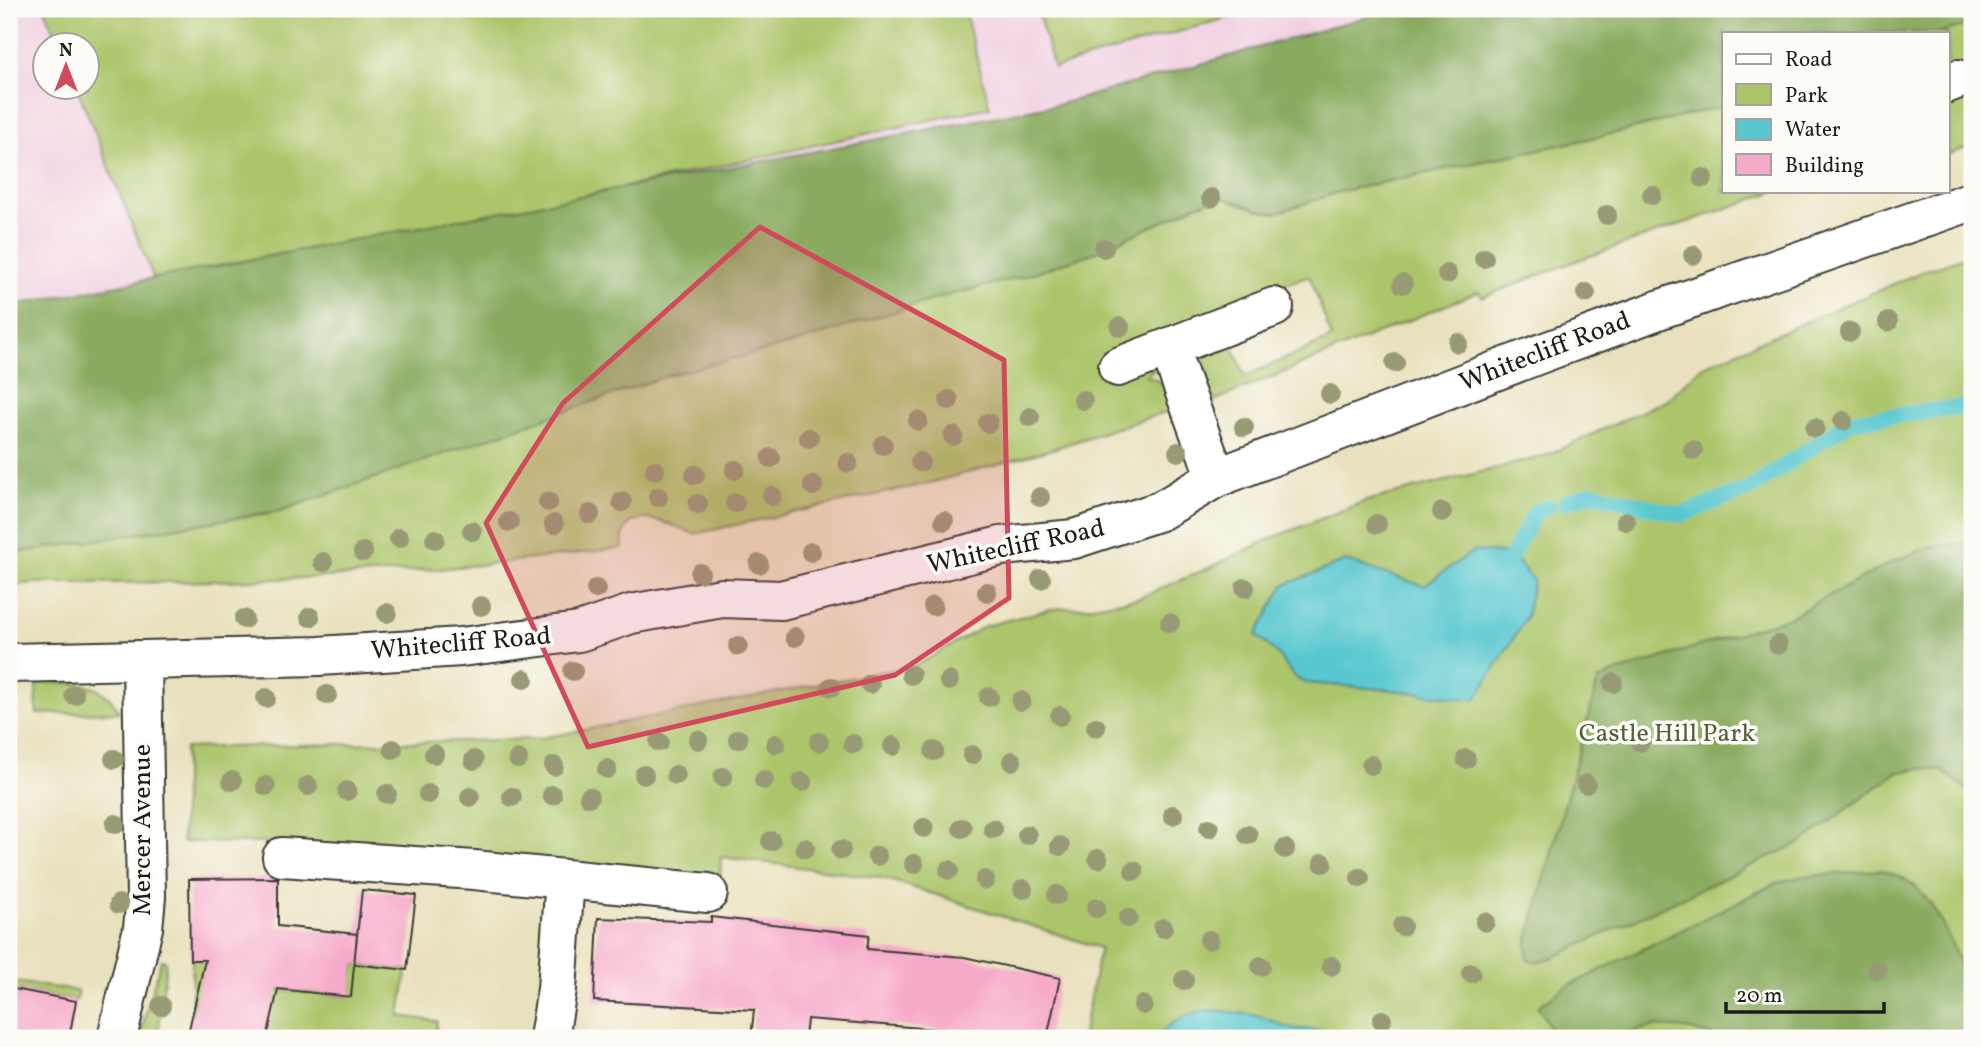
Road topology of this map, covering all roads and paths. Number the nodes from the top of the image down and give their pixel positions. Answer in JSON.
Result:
{"nodes":[{"id":1,"x":1950,"y":201,"type":"edge"},
{"id":2,"x":1274,"y":307,"type":"dead end"},
{"id":3,"x":1169,"y":348,"type":"junction"},
{"id":4,"x":1118,"y":367,"type":"dead end"},
{"id":5,"x":1216,"y":478,"type":"junction"},
{"id":6,"x":142,"y":661,"type":"junction"},
{"id":7,"x":9,"y":663,"type":"edge"},
{"id":8,"x":282,"y":857,"type":"dead end"},
{"id":9,"x":565,"y":879,"type":"junction"},
{"id":10,"x":708,"y":893,"type":"dead end"},
{"id":11,"x":117,"y":1038,"type":"edge"},
{"id":12,"x":549,"y":1038,"type":"edge"}],
"edges":[{"from":1,"to":5,"type":"street","name":"Whitecliff Road"},
{"from":2,"to":3,"type":"street"},
{"from":3,"to":4,"type":"street"},
{"from":3,"to":5,"type":"street"},
{"from":5,"to":6,"type":"street","name":"Whitecliff Road"},
{"from":6,"to":7,"type":"street","name":"Whitecliff Road"},
{"from":6,"to":11,"type":"street","name":"Mercer Avenue"},
{"from":8,"to":9,"type":"street"},
{"from":9,"to":10,"type":"street"},
{"from":9,"to":12,"type":"street"}]}
